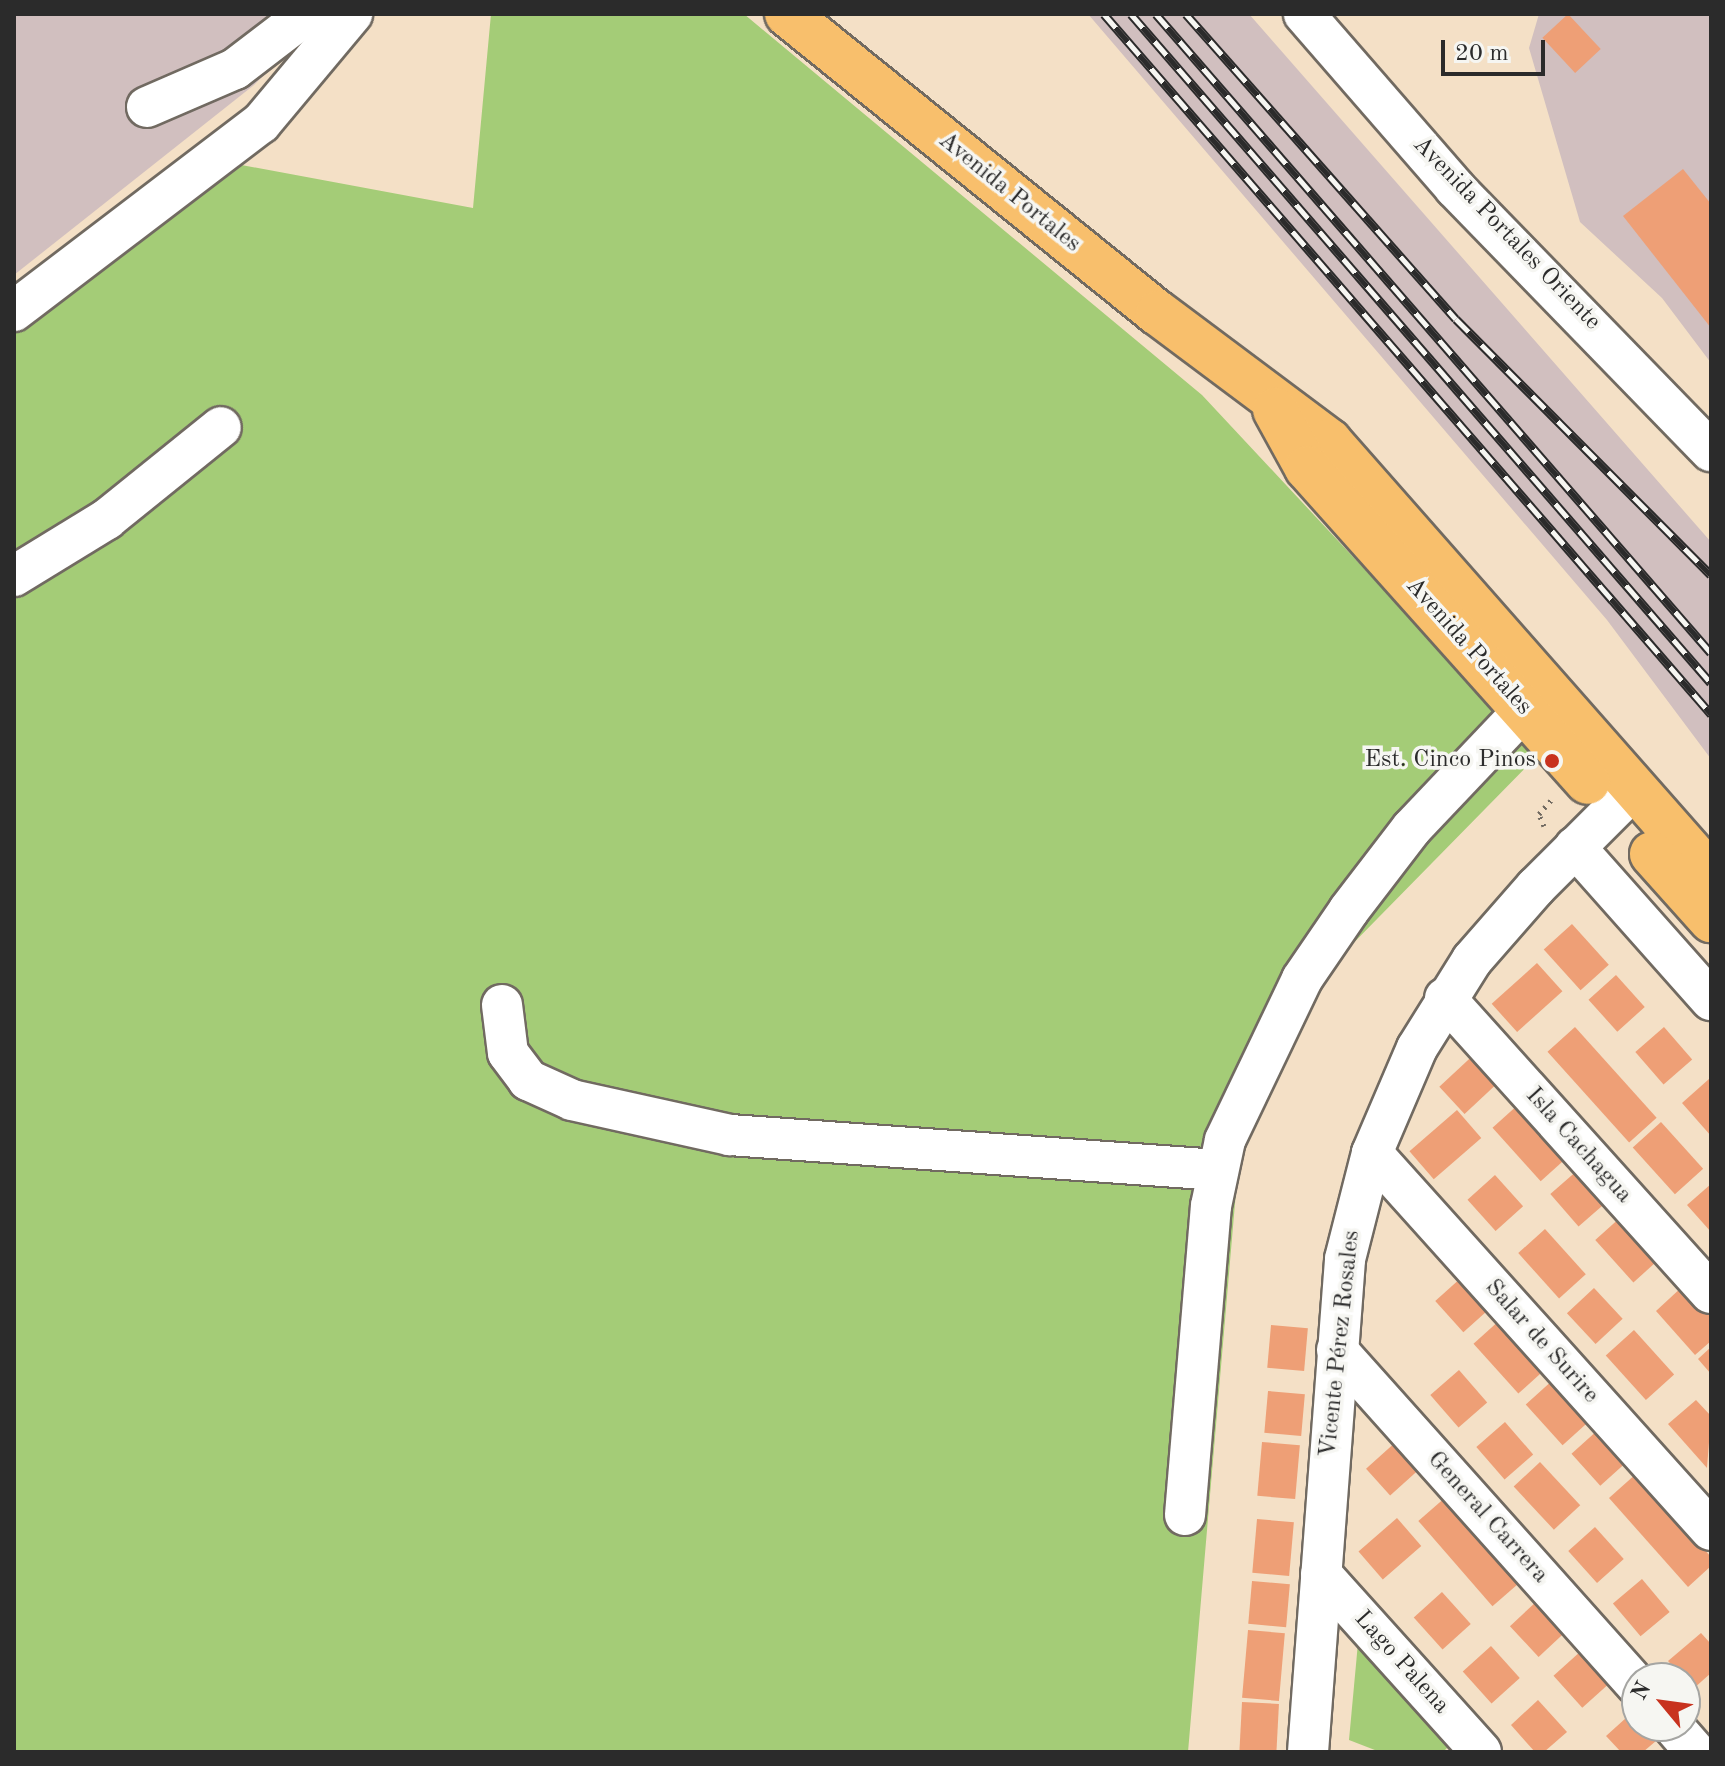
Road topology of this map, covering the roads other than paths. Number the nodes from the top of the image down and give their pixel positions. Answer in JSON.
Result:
{"nodes":[{"id":1,"x":307,"y":14,"type":"edge"},
{"id":2,"x":352,"y":14,"type":"edge"},
{"id":3,"x":787,"y":14,"type":"edge"},
{"id":4,"x":1304,"y":14,"type":"edge"},
{"id":5,"x":147,"y":107,"type":"dead end"},
{"id":6,"x":14,"y":311,"type":"edge"},
{"id":7,"x":1270,"y":401,"type":"junction"},
{"id":8,"x":221,"y":427,"type":"dead end"},
{"id":9,"x":1711,"y":451,"type":"edge"},
{"id":10,"x":14,"y":576,"type":"edge"},
{"id":11,"x":1524,"y":710,"type":"junction"},
{"id":12,"x":1624,"y":799,"type":"junction"},
{"id":13,"x":1575,"y":847,"type":"junction"},
{"id":14,"x":1711,"y":875,"type":"edge"},
{"id":15,"x":1711,"y":920,"type":"edge"},
{"id":16,"x":1445,"y":998,"type":"junction"},
{"id":17,"x":1711,"y":1000,"type":"edge"},
{"id":18,"x":502,"y":1005,"type":"dead end"},
{"id":19,"x":1372,"y":1153,"type":"junction"},
{"id":20,"x":1215,"y":1170,"type":"junction"},
{"id":21,"x":1711,"y":1293,"type":"edge"},
{"id":22,"x":1337,"y":1350,"type":"junction"},
{"id":23,"x":1185,"y":1515,"type":"dead end"},
{"id":24,"x":1711,"y":1530,"type":"edge"},
{"id":25,"x":1321,"y":1574,"type":"junction"},
{"id":26,"x":1621,"y":1668,"type":"edge"},
{"id":27,"x":1308,"y":1752,"type":"edge"},
{"id":28,"x":1481,"y":1752,"type":"edge"}],
"edges":[{"from":1,"to":5,"type":"street"},
{"from":2,"to":6,"type":"street"},
{"from":3,"to":7,"type":"main road","name":"Avenida Portales"},
{"from":4,"to":9,"type":"street","name":"Avenida Portales Oriente"},
{"from":7,"to":11,"type":"main road","name":"Avenida Portales"},
{"from":7,"to":12,"type":"main road","name":"Avenida Portales"},
{"from":8,"to":10,"type":"street"},
{"from":11,"to":12,"type":"main road","name":"Avenida Portales"},
{"from":11,"to":20,"type":"street"},
{"from":12,"to":13,"type":"street","name":"Vicente Pérez Rosales"},
{"from":12,"to":14,"type":"main road","name":"Avenida Portales"},
{"from":12,"to":15,"type":"main road","name":"Avenida Portales"},
{"from":13,"to":16,"type":"street","name":"Vicente Pérez Rosales"},
{"from":13,"to":17,"type":"street"},
{"from":16,"to":19,"type":"street","name":"Vicente Pérez Rosales"},
{"from":16,"to":21,"type":"street","name":"Isla Cachagua"},
{"from":18,"to":20,"type":"street"},
{"from":19,"to":22,"type":"street","name":"Vicente Pérez Rosales"},
{"from":19,"to":24,"type":"street","name":"Salar de Surire"},
{"from":20,"to":23,"type":"street"},
{"from":22,"to":25,"type":"street","name":"Vicente Pérez Rosales"},
{"from":22,"to":26,"type":"street","name":"General Carrera"},
{"from":25,"to":27,"type":"street","name":"Vicente Pérez Rosales"},
{"from":25,"to":28,"type":"street","name":"Lago Palena"}]}
